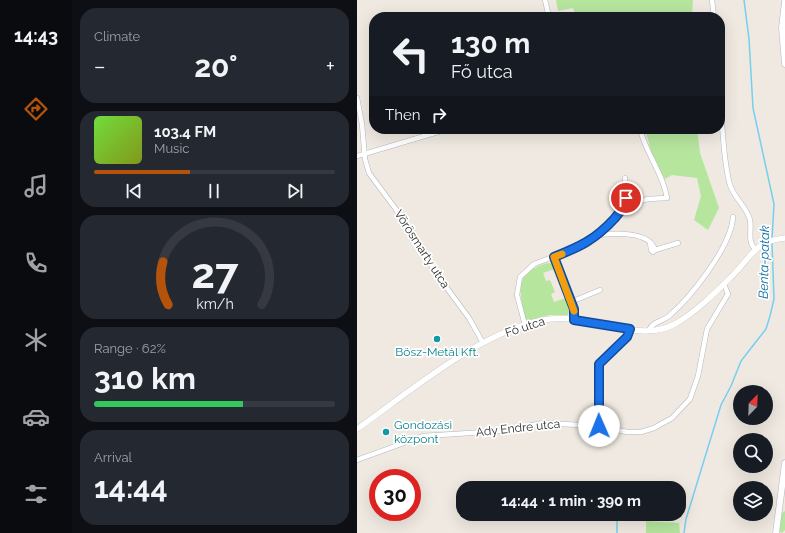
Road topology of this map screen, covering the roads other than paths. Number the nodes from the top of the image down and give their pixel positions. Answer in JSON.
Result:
{"nodes":[{"id":1,"x":545,"y":0,"type":"edge"},
{"id":2,"x":712,"y":0,"type":"edge"},
{"id":3,"x":785,"y":2,"type":"edge"},
{"id":4,"x":548,"y":12,"type":"edge"},
{"id":5,"x":713,"y":12,"type":"edge"},
{"id":6,"x":785,"y":64,"type":"edge"},
{"id":7,"x":357,"y":98,"type":"edge"},
{"id":8,"x":431,"y":134,"type":"edge"},
{"id":9,"x":642,"y":134,"type":"edge"},
{"id":10,"x":722,"y":134,"type":"edge"},
{"id":11,"x":365,"y":153,"type":"junction"},
{"id":12,"x":357,"y":156,"type":"edge"},
{"id":13,"x":625,"y":178,"type":"dead end"},
{"id":14,"x":624,"y":205,"type":"junction"},
{"id":15,"x":733,"y":217,"type":"dead end"},
{"id":16,"x":607,"y":227,"type":"junction"},
{"id":17,"x":610,"y":234,"type":"junction"},
{"id":18,"x":598,"y":235,"type":"junction"},
{"id":19,"x":784,"y":238,"type":"edge"},
{"id":20,"x":678,"y":243,"type":"dead end"},
{"id":21,"x":755,"y":249,"type":"junction"},
{"id":22,"x":554,"y":257,"type":"junction"},
{"id":23,"x":724,"y":284,"type":"junction"},
{"id":24,"x":600,"y":290,"type":"dead end"},
{"id":25,"x":571,"y":302,"type":"junction"},
{"id":26,"x":574,"y":320,"type":"junction"},
{"id":27,"x":525,"y":325,"type":"junction"},
{"id":28,"x":630,"y":329,"type":"junction"},
{"id":29,"x":649,"y":330,"type":"junction"},
{"id":30,"x":483,"y":343,"type":"junction"},
{"id":31,"x":599,"y":426,"type":"junction"},
{"id":32,"x":357,"y":429,"type":"edge"},
{"id":33,"x":357,"y":454,"type":"edge"},
{"id":34,"x":359,"y":459,"type":"edge"},
{"id":35,"x":785,"y":463,"type":"edge"},
{"id":36,"x":783,"y":497,"type":"edge"},
{"id":37,"x":779,"y":506,"type":"junction"},
{"id":38,"x":785,"y":509,"type":"edge"},
{"id":39,"x":776,"y":533,"type":"edge"}],
"edges":[{"from":1,"to":4,"type":"street"},
{"from":2,"to":5,"type":"street"},
{"from":3,"to":6,"type":"main road"},
{"from":7,"to":11,"type":"street","name":"Vörösmarty utca"},
{"from":8,"to":11,"type":"street"},
{"from":9,"to":14,"type":"street"},
{"from":10,"to":21,"type":"street"},
{"from":11,"to":12,"type":"street"},
{"from":11,"to":30,"type":"street","name":"Vörösmarty utca"},
{"from":13,"to":14,"type":"street"},
{"from":14,"to":16,"type":"street"},
{"from":15,"to":29,"type":"street"},
{"from":16,"to":17,"type":"street"},
{"from":16,"to":18,"type":"street"},
{"from":17,"to":18,"type":"street"},
{"from":17,"to":20,"type":"street"},
{"from":18,"to":22,"type":"street"},
{"from":19,"to":21,"type":"street","name":"Fő utca"},
{"from":21,"to":23,"type":"street","name":"Fő utca"},
{"from":22,"to":25,"type":"street"},
{"from":22,"to":27,"type":"street"},
{"from":23,"to":29,"type":"street","name":"Fő utca"},
{"from":23,"to":31,"type":"street","name":"Ady Endre utca"},
{"from":24,"to":25,"type":"street"},
{"from":25,"to":26,"type":"street"},
{"from":26,"to":27,"type":"street","name":"Fő utca"},
{"from":26,"to":28,"type":"street","name":"Fő utca"},
{"from":27,"to":30,"type":"street","name":"Fő utca"},
{"from":28,"to":29,"type":"street","name":"Fő utca"},
{"from":28,"to":31,"type":"street"},
{"from":30,"to":32,"type":"street","name":"Fő utca"},
{"from":31,"to":34,"type":"street","name":"Ady Endre utca"},
{"from":33,"to":34,"type":"street"},
{"from":35,"to":36,"type":"main road"},
{"from":36,"to":37,"type":"main road"},
{"from":37,"to":38,"type":"street"},
{"from":37,"to":39,"type":"main road"}]}
